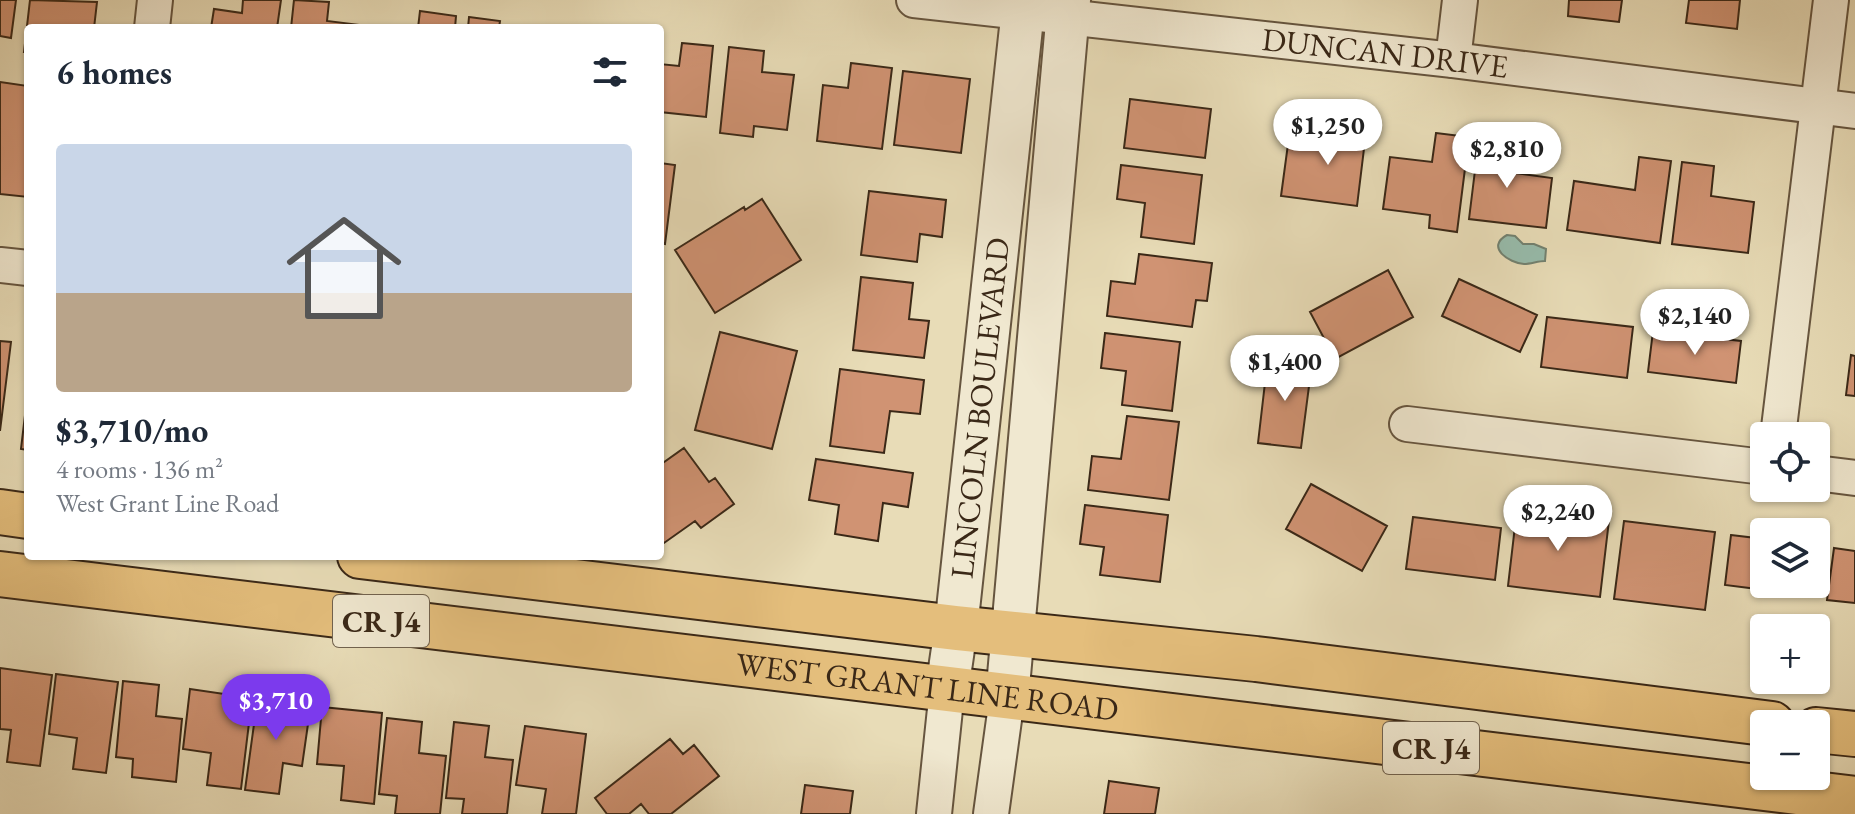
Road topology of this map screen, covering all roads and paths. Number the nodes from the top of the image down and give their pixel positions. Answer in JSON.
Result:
{"nodes":[{"id":1,"x":155,"y":0,"type":"edge"},
{"id":2,"x":914,"y":0,"type":"edge"},
{"id":3,"x":1460,"y":0,"type":"edge"},
{"id":4,"x":1831,"y":0,"type":"edge"},
{"id":5,"x":1023,"y":6,"type":"edge"},
{"id":6,"x":1068,"y":9,"type":"edge"},
{"id":7,"x":152,"y":24,"type":"edge"},
{"id":8,"x":1453,"y":60,"type":"junction"},
{"id":9,"x":1819,"y":107,"type":"junction"},
{"id":10,"x":1855,"y":111,"type":"edge"},
{"id":11,"x":0,"y":265,"type":"edge"},
{"id":12,"x":24,"y":268,"type":"edge"},
{"id":13,"x":1780,"y":422,"type":"edge"},
{"id":14,"x":1407,"y":424,"type":"dead end"},
{"id":15,"x":1750,"y":465,"type":"edge"},
{"id":16,"x":1830,"y":475,"type":"edge"},
{"id":17,"x":1855,"y":478,"type":"edge"},
{"id":18,"x":0,"y":512,"type":"edge"},
{"id":19,"x":24,"y":515,"type":"edge"},
{"id":20,"x":393,"y":560,"type":"edge"},
{"id":21,"x":0,"y":574,"type":"edge"},
{"id":22,"x":956,"y":628,"type":"junction"},
{"id":23,"x":1012,"y":635,"type":"junction"},
{"id":24,"x":947,"y":690,"type":"junction"},
{"id":25,"x":1007,"y":698,"type":"junction"},
{"id":26,"x":1750,"y":721,"type":"edge"},
{"id":27,"x":1830,"y":731,"type":"edge"},
{"id":28,"x":1855,"y":734,"type":"edge"},
{"id":29,"x":1855,"y":799,"type":"edge"},
{"id":30,"x":934,"y":814,"type":"edge"},
{"id":31,"x":991,"y":814,"type":"edge"}],
"edges":[{"from":1,"to":7,"type":"street"},
{"from":2,"to":5,"type":"street","name":"DUNCAN DRIVE"},
{"from":3,"to":8,"type":"street"},
{"from":4,"to":9,"type":"street"},
{"from":5,"to":6,"type":"street","name":"DUNCAN DRIVE"},
{"from":5,"to":22,"type":"street","name":"LINCOLN BOULEVARD"},
{"from":6,"to":8,"type":"street","name":"DUNCAN DRIVE"},
{"from":6,"to":23,"type":"street","name":"LINCOLN BOULEVARD"},
{"from":8,"to":9,"type":"street","name":"DUNCAN DRIVE"},
{"from":9,"to":10,"type":"street","name":"DUNCAN DRIVE"},
{"from":9,"to":13,"type":"street"},
{"from":11,"to":12,"type":"street"},
{"from":14,"to":15,"type":"street"},
{"from":16,"to":17,"type":"street"},
{"from":18,"to":19,"type":"main road"},
{"from":20,"to":22,"type":"main road","name":"WEST GRANT LINE ROAD","number":"CR J4"},
{"from":21,"to":24,"type":"main road","name":"WEST GRANT LINE ROAD","number":"CR J4"},
{"from":22,"to":23,"type":"main road","name":"WEST GRANT LINE ROAD","number":"CR J4"},
{"from":22,"to":24,"type":"street","name":"LINCOLN BOULEVARD"},
{"from":23,"to":25,"type":"street","name":"LINCOLN BOULEVARD"},
{"from":23,"to":26,"type":"main road","name":"WEST GRANT LINE ROAD","number":"CR J4"},
{"from":24,"to":25,"type":"main road","name":"WEST GRANT LINE ROAD","number":"CR J4"},
{"from":24,"to":30,"type":"street","name":"LINCOLN BOULEVARD"},
{"from":25,"to":29,"type":"main road","name":"WEST GRANT LINE ROAD","number":"CR J4"},
{"from":25,"to":31,"type":"street","name":"LINCOLN BOULEVARD"},
{"from":27,"to":28,"type":"main road"}]}
